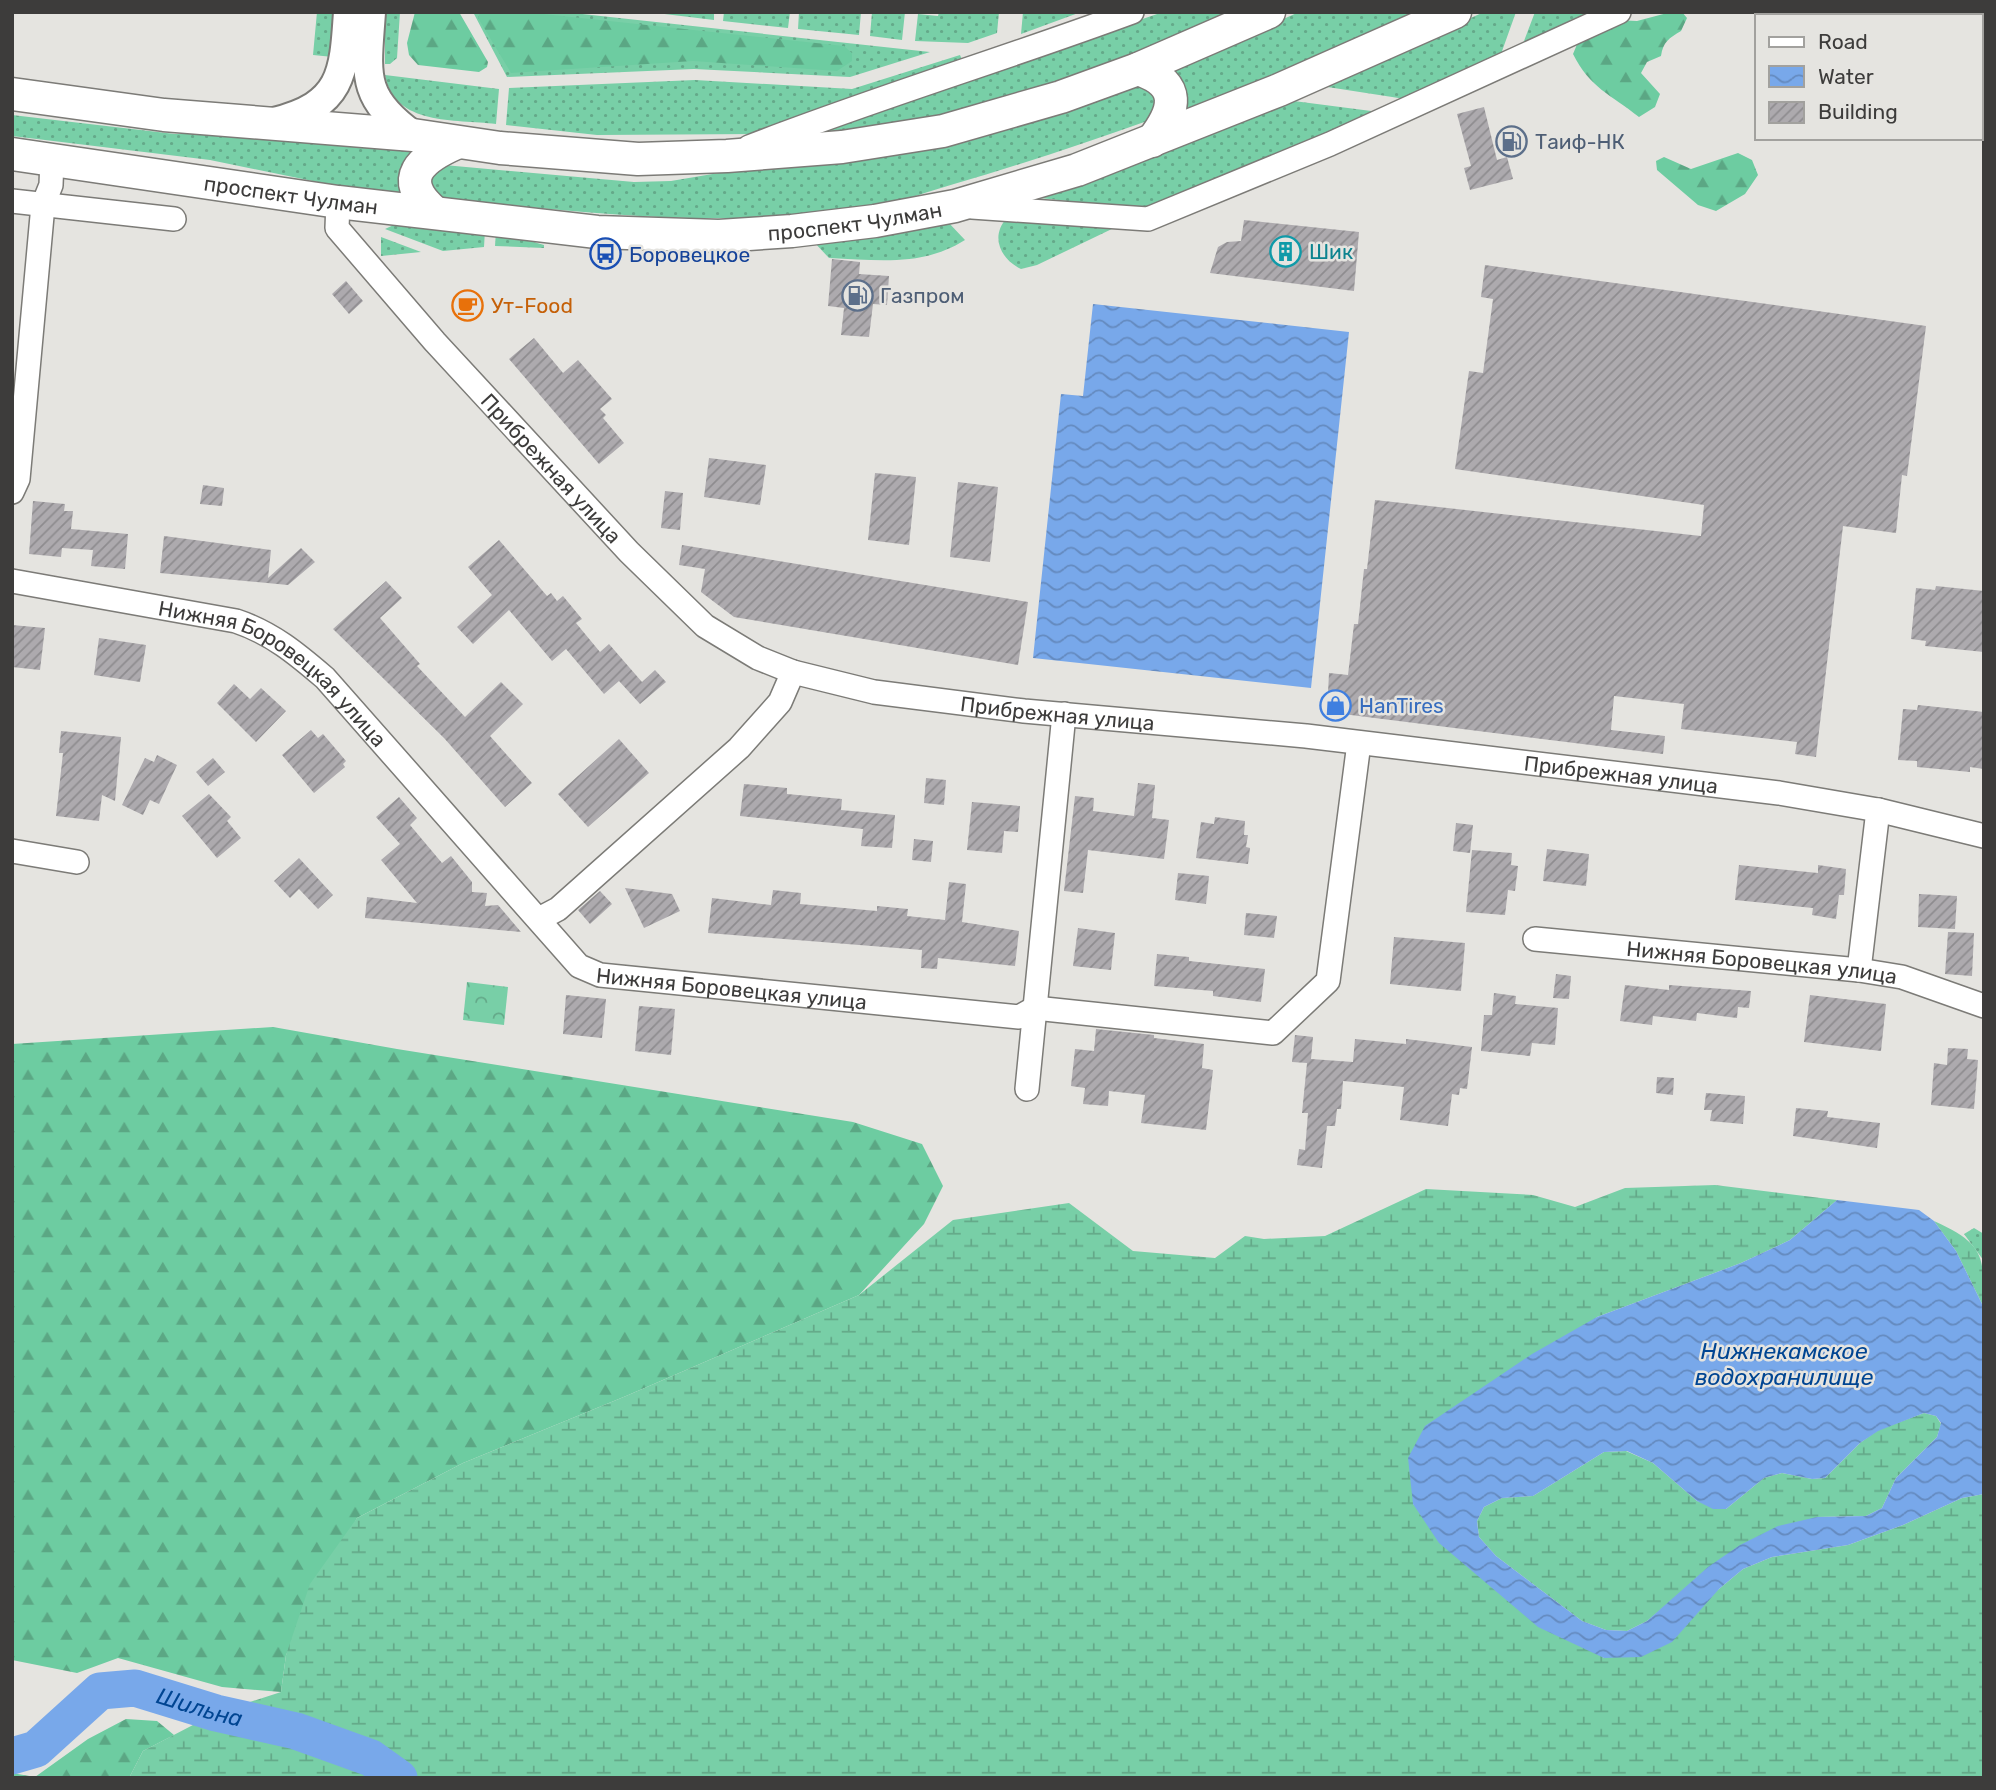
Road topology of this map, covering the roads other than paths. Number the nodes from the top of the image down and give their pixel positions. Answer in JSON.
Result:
{"nodes":[{"id":1,"x":348,"y":12,"type":"edge"},
{"id":2,"x":371,"y":12,"type":"edge"},
{"id":3,"x":1132,"y":12,"type":"edge"},
{"id":4,"x":1269,"y":12,"type":"edge"},
{"id":5,"x":1455,"y":12,"type":"edge"},
{"id":6,"x":1619,"y":12,"type":"edge"},
{"id":7,"x":356,"y":65,"type":"junction"},
{"id":8,"x":1138,"y":69,"type":"junction"},
{"id":9,"x":12,"y":77,"type":"edge"},
{"id":10,"x":12,"y":93,"type":"edge"},
{"id":11,"x":70,"y":101,"type":"junction"},
{"id":12,"x":264,"y":124,"type":"junction"},
{"id":13,"x":413,"y":135,"type":"junction"},
{"id":14,"x":1152,"y":141,"type":"junction"},
{"id":15,"x":456,"y":143,"type":"junction"},
{"id":16,"x":12,"y":154,"type":"edge"},
{"id":17,"x":727,"y":156,"type":"junction"},
{"id":18,"x":52,"y":159,"type":"junction"},
{"id":19,"x":12,"y":201,"type":"edge"},
{"id":20,"x":338,"y":202,"type":"junction"},
{"id":21,"x":43,"y":205,"type":"junction"},
{"id":22,"x":955,"y":206,"type":"junction"},
{"id":23,"x":433,"y":211,"type":"junction"},
{"id":24,"x":174,"y":219,"type":"dead end"},
{"id":25,"x":12,"y":492,"type":"edge"},
{"id":26,"x":12,"y":581,"type":"edge"},
{"id":27,"x":793,"y":672,"type":"junction"},
{"id":28,"x":1064,"y":715,"type":"junction"},
{"id":29,"x":1359,"y":743,"type":"junction"},
{"id":30,"x":1878,"y":810,"type":"junction"},
{"id":31,"x":1984,"y":836,"type":"edge"},
{"id":32,"x":12,"y":851,"type":"edge"},
{"id":33,"x":76,"y":862,"type":"dead end"},
{"id":34,"x":539,"y":919,"type":"junction"},
{"id":35,"x":1535,"y":939,"type":"dead end"},
{"id":36,"x":1858,"y":970,"type":"junction"},
{"id":37,"x":1984,"y":1006,"type":"edge"},
{"id":38,"x":1035,"y":1008,"type":"junction"},
{"id":39,"x":1027,"y":1089,"type":"dead end"}],
"edges":[{"from":1,"to":7,"type":"street"},
{"from":2,"to":7,"type":"street"},
{"from":3,"to":17,"type":"street"},
{"from":4,"to":8,"type":"main road"},
{"from":5,"to":14,"type":"main road","name":"проспект Чулман"},
{"from":6,"to":22,"type":"street"},
{"from":7,"to":12,"type":"street"},
{"from":7,"to":13,"type":"street"},
{"from":8,"to":14,"type":"main road"},
{"from":8,"to":17,"type":"main road"},
{"from":9,"to":11,"type":"street"},
{"from":10,"to":11,"type":"main road"},
{"from":11,"to":12,"type":"main road"},
{"from":12,"to":13,"type":"main road"},
{"from":13,"to":15,"type":"main road"},
{"from":14,"to":22,"type":"main road","name":"проспект Чулман"},
{"from":15,"to":17,"type":"main road"},
{"from":15,"to":23,"type":"main road"},
{"from":16,"to":18,"type":"main road","name":"проспект Чулман"},
{"from":18,"to":20,"type":"main road","name":"проспект Чулман"},
{"from":18,"to":21,"type":"street"},
{"from":19,"to":21,"type":"street"},
{"from":20,"to":23,"type":"main road","name":"проспект Чулман"},
{"from":20,"to":27,"type":"street","name":"Прибрежная улица"},
{"from":21,"to":24,"type":"street"},
{"from":21,"to":25,"type":"street"},
{"from":22,"to":23,"type":"main road","name":"проспект Чулман"},
{"from":26,"to":34,"type":"street","name":"Нижняя Боровецкая улица"},
{"from":27,"to":28,"type":"street","name":"Прибрежная улица"},
{"from":27,"to":34,"type":"street"},
{"from":28,"to":29,"type":"street","name":"Прибрежная улица"},
{"from":28,"to":38,"type":"street"},
{"from":29,"to":30,"type":"street","name":"Прибрежная улица"},
{"from":29,"to":38,"type":"street","name":"Нижняя Боровецкая улица"},
{"from":30,"to":31,"type":"street","name":"Прибрежная улица"},
{"from":30,"to":36,"type":"street"},
{"from":32,"to":33,"type":"street"},
{"from":34,"to":38,"type":"street","name":"Нижняя Боровецкая улица"},
{"from":35,"to":36,"type":"street","name":"Нижняя Боровецкая улица"},
{"from":36,"to":37,"type":"street","name":"Нижняя Боровецкая улица"},
{"from":38,"to":39,"type":"street"}]}
